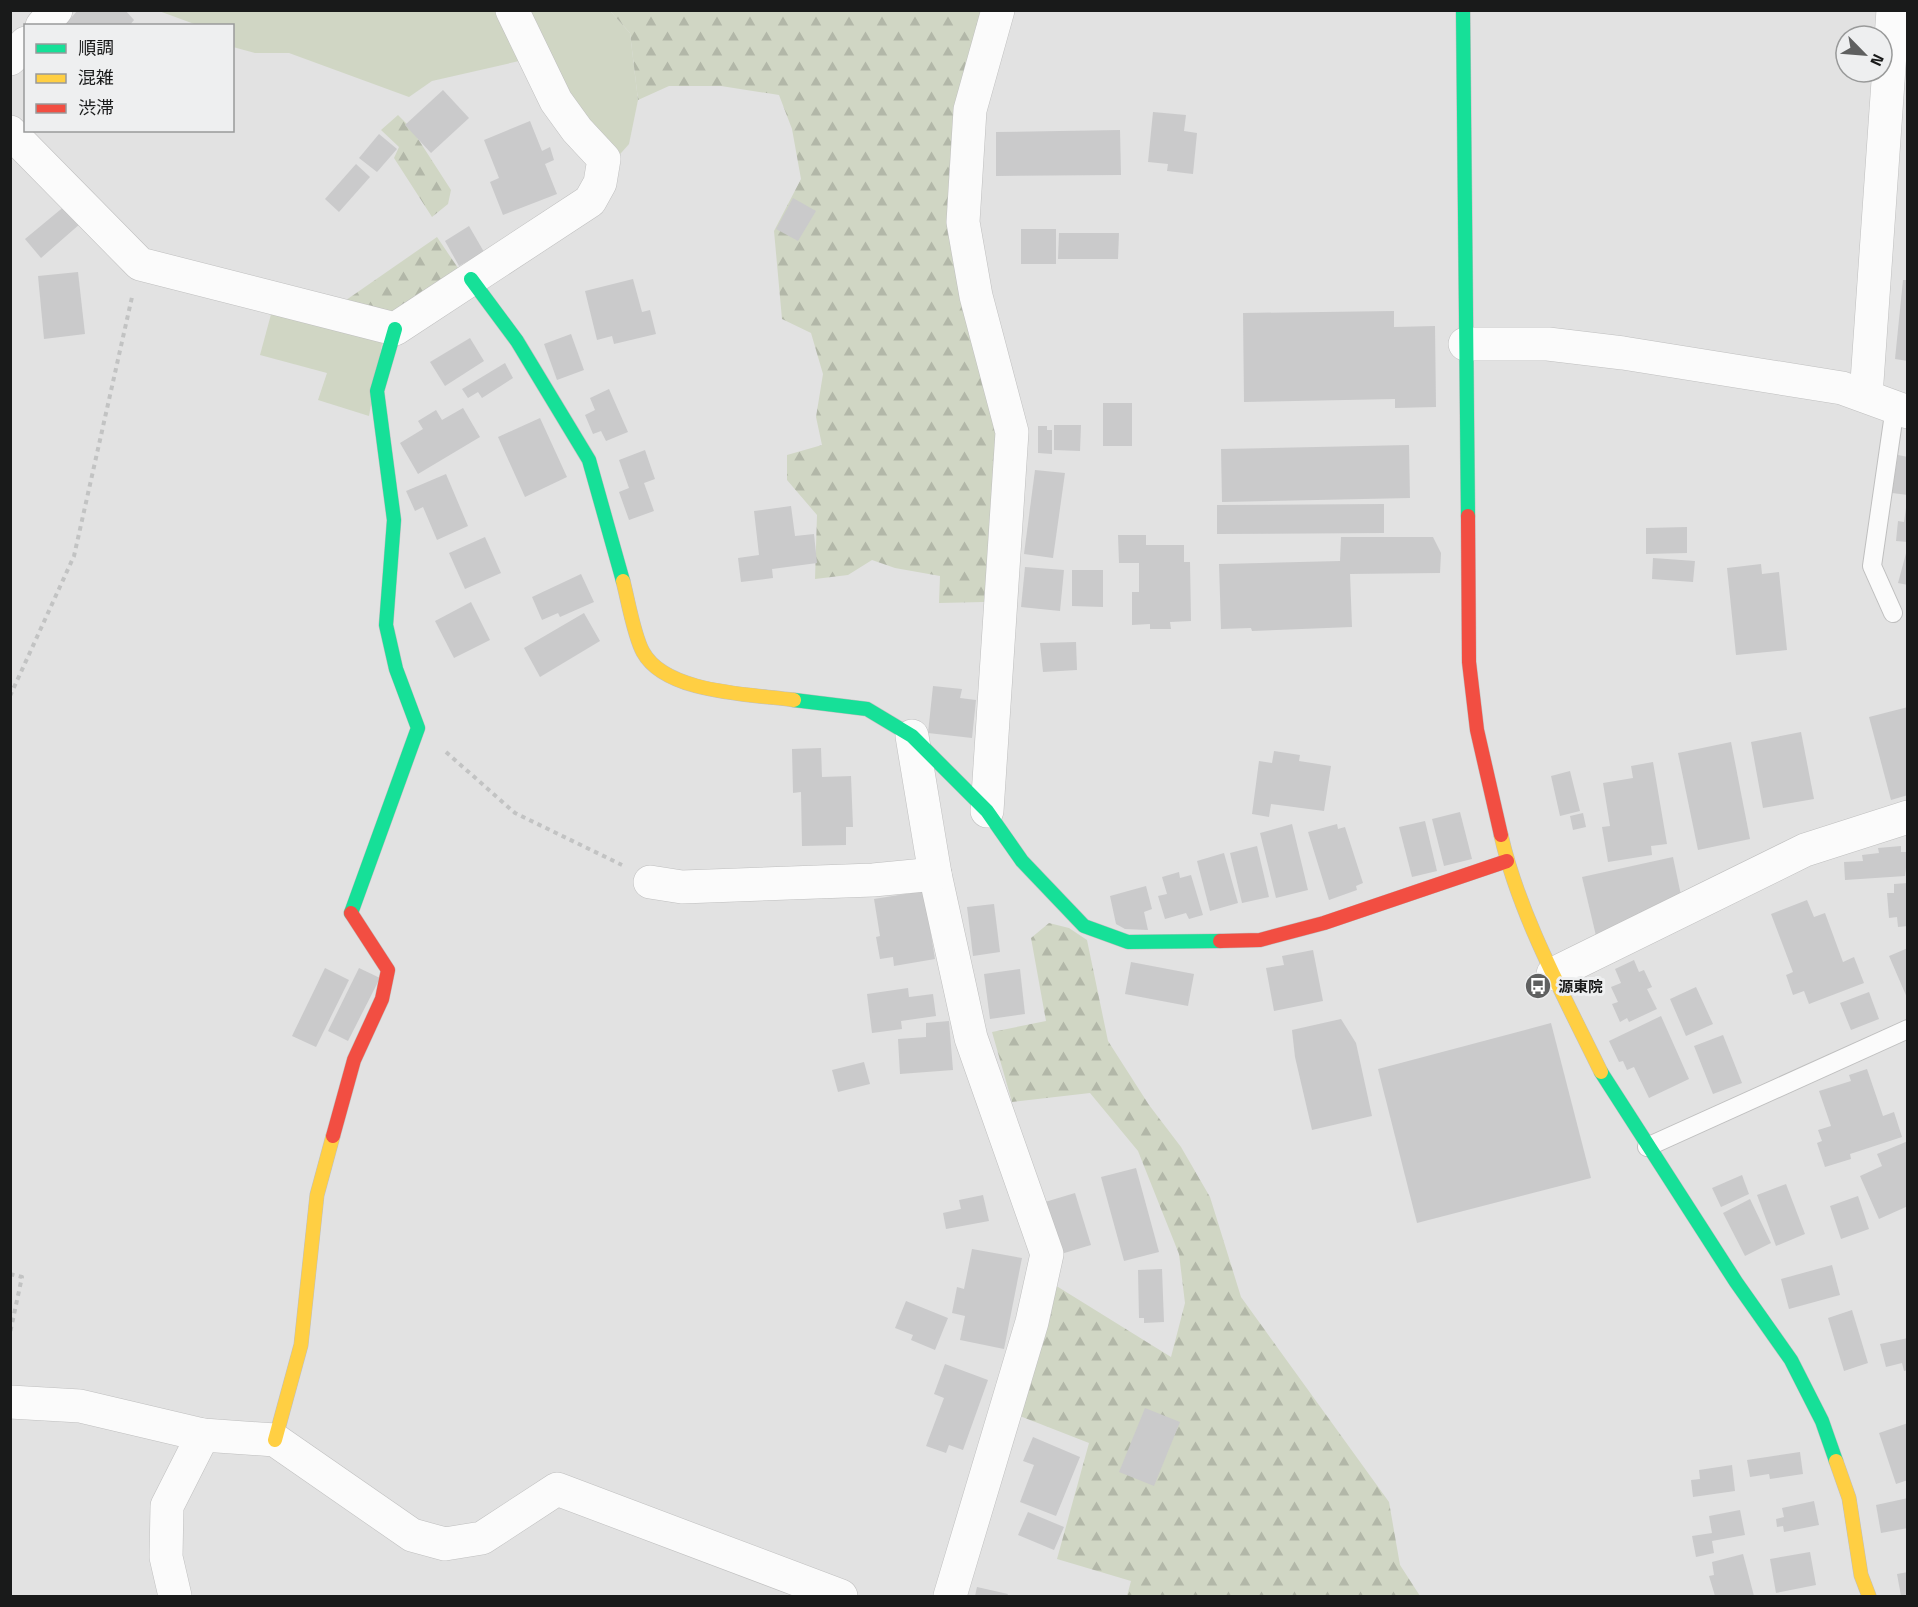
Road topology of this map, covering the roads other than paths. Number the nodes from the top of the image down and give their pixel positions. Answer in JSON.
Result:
{"nodes":[{"id":1,"x":56,"y":10,"type":"edge"},
{"id":2,"x":512,"y":10,"type":"edge"},
{"id":3,"x":998,"y":10,"type":"edge"},
{"id":4,"x":1462,"y":10,"type":"edge"},
{"id":5,"x":1893,"y":10,"type":"edge"},
{"id":6,"x":44,"y":24,"type":"edge"},
{"id":7,"x":24,"y":45,"type":"edge"},
{"id":8,"x":10,"y":59,"type":"edge"},
{"id":9,"x":10,"y":132,"type":"edge"},
{"id":10,"x":471,"y":279,"type":"junction"},
{"id":11,"x":395,"y":329,"type":"junction"},
{"id":12,"x":1465,"y":344,"type":"junction"},
{"id":13,"x":1890,"y":405,"type":"edge"},
{"id":14,"x":1893,"y":613,"type":"dead end"},
{"id":15,"x":912,"y":736,"type":"junction"},
{"id":16,"x":987,"y":811,"type":"junction"},
{"id":17,"x":1908,"y":817,"type":"edge"},
{"id":18,"x":1507,"y":861,"type":"junction"},
{"id":19,"x":935,"y":874,"type":"junction"},
{"id":20,"x":650,"y":882,"type":"road end"},
{"id":21,"x":1553,"y":974,"type":"junction"},
{"id":22,"x":1908,"y":1029,"type":"edge"},
{"id":23,"x":1647,"y":1147,"type":"junction"},
{"id":24,"x":10,"y":1402,"type":"edge"},
{"id":25,"x":203,"y":1435,"type":"junction"},
{"id":26,"x":275,"y":1440,"type":"junction"},
{"id":27,"x":175,"y":1596,"type":"edge"},
{"id":28,"x":841,"y":1596,"type":"edge"},
{"id":29,"x":950,"y":1596,"type":"edge"},
{"id":30,"x":1869,"y":1596,"type":"edge"}],
"edges":[{"from":1,"to":6,"type":"street"},
{"from":2,"to":10,"type":"street"},
{"from":3,"to":16,"type":"street"},
{"from":4,"to":12,"type":"street"},
{"from":5,"to":13,"type":"street"},
{"from":7,"to":8,"type":"street"},
{"from":9,"to":11,"type":"street"},
{"from":10,"to":11,"type":"street"},
{"from":10,"to":15,"type":"street"},
{"from":11,"to":26,"type":"street"},
{"from":12,"to":13,"type":"street"},
{"from":12,"to":18,"type":"street"},
{"from":13,"to":14,"type":"lane"},
{"from":15,"to":16,"type":"street"},
{"from":15,"to":19,"type":"street"},
{"from":16,"to":18,"type":"street"},
{"from":17,"to":21,"type":"street"},
{"from":18,"to":21,"type":"street"},
{"from":19,"to":20,"type":"street"},
{"from":19,"to":29,"type":"street"},
{"from":21,"to":23,"type":"street"},
{"from":22,"to":23,"type":"lane"},
{"from":23,"to":30,"type":"street"},
{"from":24,"to":25,"type":"street"},
{"from":25,"to":26,"type":"street"},
{"from":25,"to":27,"type":"street"},
{"from":26,"to":28,"type":"street"}]}
